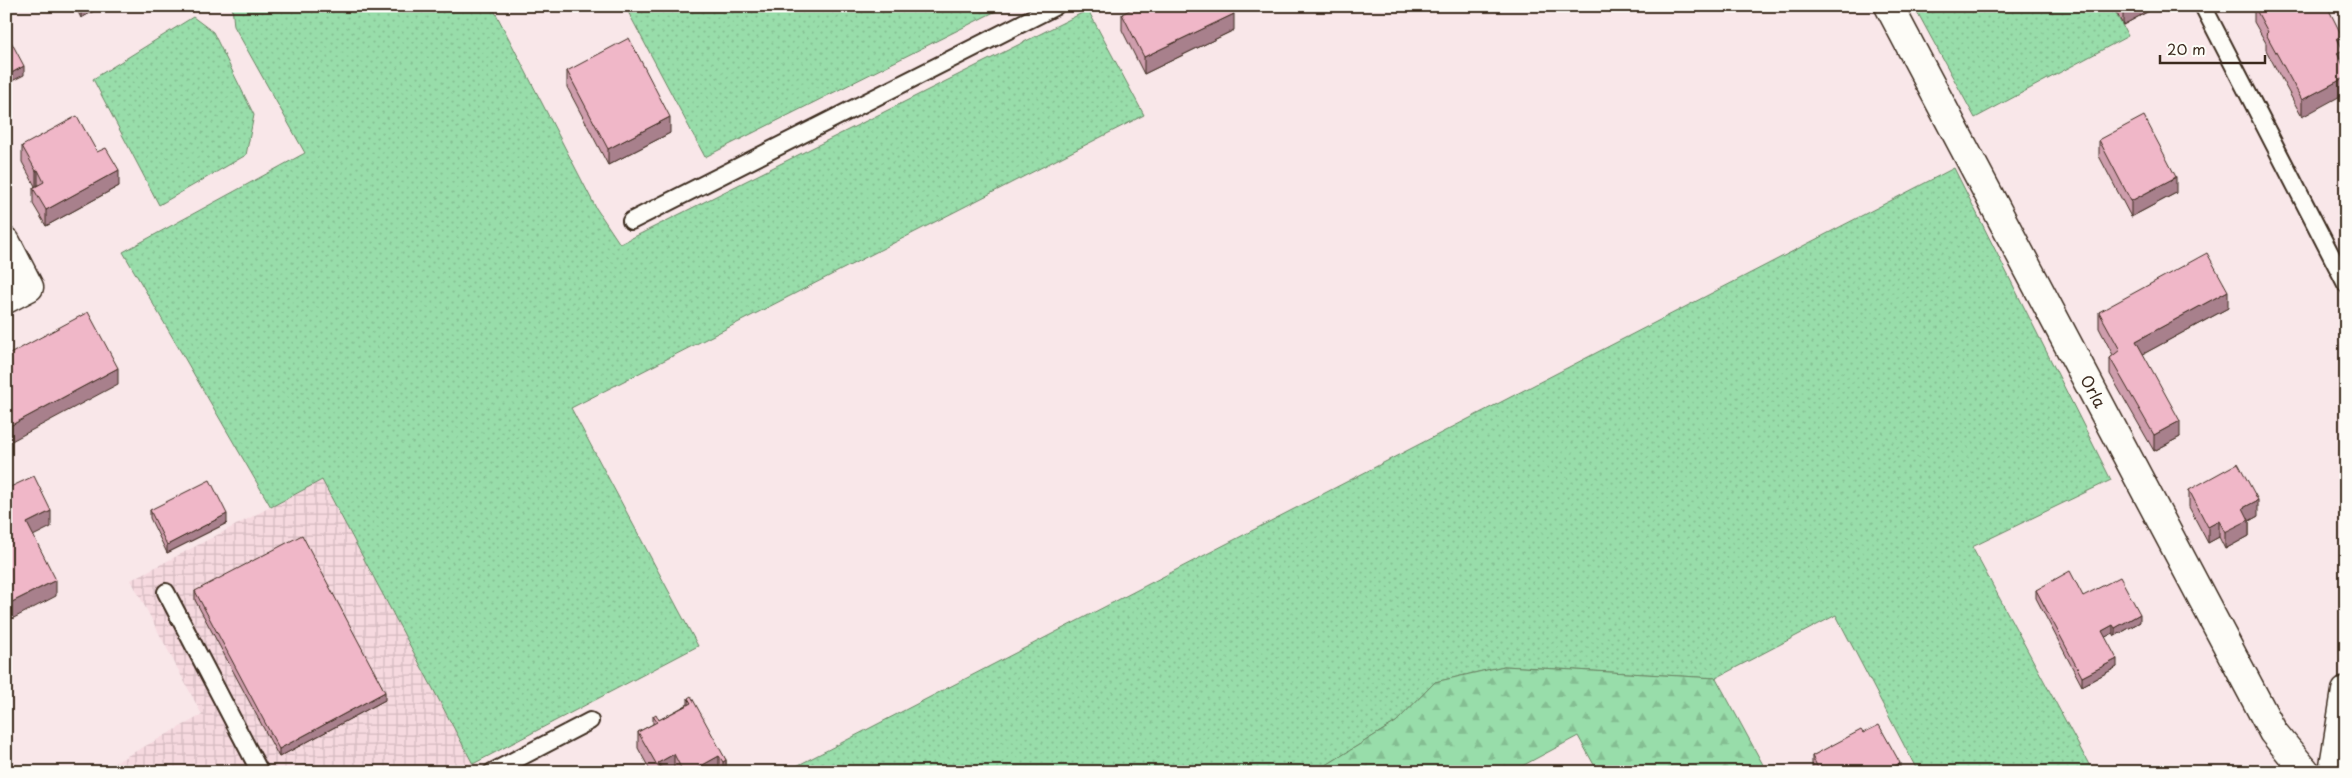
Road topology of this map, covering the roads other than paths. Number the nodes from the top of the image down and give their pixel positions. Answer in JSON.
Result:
{"nodes":[{"id":1,"x":1056,"y":6,"type":"edge"},
{"id":2,"x":1889,"y":6,"type":"edge"},
{"id":3,"x":2203,"y":6,"type":"edge"},
{"id":4,"x":631,"y":221,"type":"dead end"},
{"id":5,"x":6,"y":242,"type":"edge"},
{"id":6,"x":2346,"y":284,"type":"edge"},
{"id":7,"x":6,"y":299,"type":"edge"},
{"id":8,"x":166,"y":592,"type":"dead end"},
{"id":9,"x":2346,"y":691,"type":"edge"},
{"id":10,"x":590,"y":721,"type":"dead end"},
{"id":11,"x":260,"y":772,"type":"edge"},
{"id":12,"x":492,"y":772,"type":"edge"},
{"id":13,"x":2306,"y":772,"type":"edge"},
{"id":14,"x":2333,"y":772,"type":"edge"}],
"edges":[{"from":1,"to":4,"type":"lane"},
{"from":2,"to":13,"type":"street","name":"Orla"},
{"from":3,"to":6,"type":"lane"},
{"from":5,"to":7,"type":"street"},
{"from":8,"to":11,"type":"lane"},
{"from":9,"to":14,"type":"street"},
{"from":10,"to":12,"type":"lane"}]}
